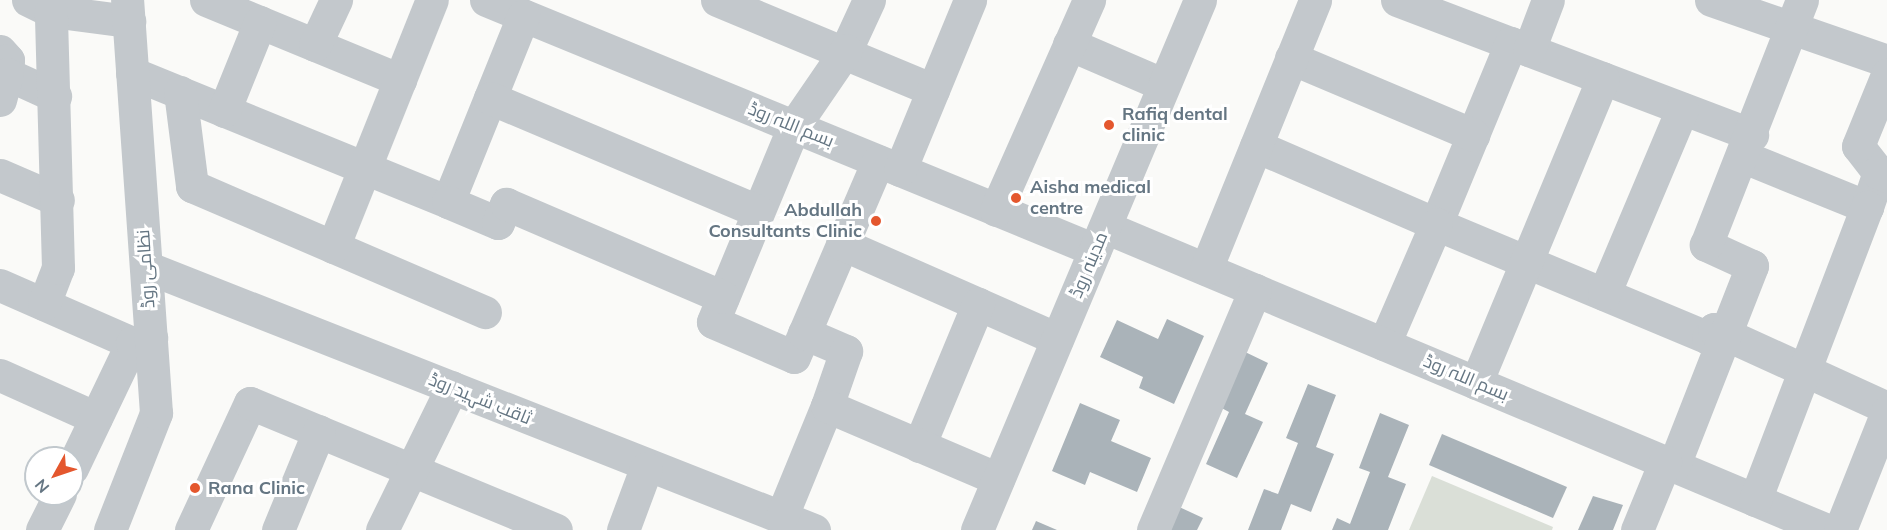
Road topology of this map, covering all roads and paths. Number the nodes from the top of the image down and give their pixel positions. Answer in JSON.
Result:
{"nodes":[{"id":1,"x":336,"y":0,"type":"edge"},
{"id":2,"x":432,"y":0,"type":"edge"},
{"id":3,"x":486,"y":0,"type":"edge"},
{"id":4,"x":717,"y":0,"type":"edge"},
{"id":5,"x":869,"y":0,"type":"edge"},
{"id":6,"x":970,"y":0,"type":"edge"},
{"id":7,"x":1089,"y":0,"type":"edge"},
{"id":8,"x":1200,"y":0,"type":"edge"},
{"id":9,"x":1315,"y":0,"type":"edge"},
{"id":10,"x":1397,"y":0,"type":"edge"},
{"id":11,"x":1548,"y":0,"type":"edge"},
{"id":12,"x":1711,"y":0,"type":"edge"},
{"id":13,"x":209,"y":1,"type":"edge"},
{"id":14,"x":40,"y":6,"type":"edge"},
{"id":15,"x":1435,"y":7,"type":"edge"},
{"id":16,"x":758,"y":8,"type":"edge"},
{"id":17,"x":128,"y":11,"type":"edge"},
{"id":18,"x":1797,"y":13,"type":"edge"},
{"id":19,"x":523,"y":16,"type":"junction"},
{"id":20,"x":260,"y":22,"type":"junction"},
{"id":21,"x":1069,"y":44,"type":"junction"},
{"id":22,"x":315,"y":45,"type":"junction"},
{"id":23,"x":1520,"y":47,"type":"junction"},
{"id":24,"x":846,"y":50,"type":"junction"},
{"id":25,"x":1291,"y":58,"type":"junction"},
{"id":26,"x":1887,"y":61,"type":"edge"},
{"id":27,"x":132,"y":73,"type":"junction"},
{"id":28,"x":2,"y":75,"type":"edge"},
{"id":29,"x":1887,"y":75,"type":"edge"},
{"id":30,"x":1603,"y":78,"type":"junction"},
{"id":31,"x":400,"y":80,"type":"junction"},
{"id":32,"x":1164,"y":84,"type":"junction"},
{"id":33,"x":933,"y":90,"type":"junction"},
{"id":34,"x":180,"y":92,"type":"junction"},
{"id":35,"x":55,"y":96,"type":"junction"},
{"id":36,"x":490,"y":98,"type":"junction"},
{"id":37,"x":1682,"y":109,"type":"junction"},
{"id":38,"x":224,"y":111,"type":"junction"},
{"id":39,"x":794,"y":126,"type":"junction"},
{"id":40,"x":1473,"y":135,"type":"junction"},
{"id":41,"x":1256,"y":146,"type":"junction"},
{"id":42,"x":1748,"y":146,"type":"junction"},
{"id":43,"x":889,"y":166,"type":"junction"},
{"id":44,"x":364,"y":168,"type":"junction"},
{"id":45,"x":1883,"y":174,"type":"edge"},
{"id":46,"x":0,"y":175,"type":"edge"},
{"id":47,"x":58,"y":200,"type":"junction"},
{"id":48,"x":448,"y":202,"type":"junction"},
{"id":49,"x":1867,"y":207,"type":"junction"},
{"id":50,"x":996,"y":210,"type":"junction"},
{"id":51,"x":758,"y":211,"type":"junction"},
{"id":52,"x":1436,"y":224,"type":"junction"},
{"id":53,"x":1100,"y":238,"type":"junction"},
{"id":54,"x":843,"y":244,"type":"junction"},
{"id":55,"x":333,"y":247,"type":"junction"},
{"id":56,"x":1525,"y":261,"type":"junction"},
{"id":57,"x":146,"y":267,"type":"junction"},
{"id":58,"x":1206,"y":269,"type":"junction"},
{"id":59,"x":0,"y":285,"type":"edge"},
{"id":60,"x":1255,"y":290,"type":"junction"},
{"id":61,"x":1604,"y":294,"type":"junction"},
{"id":62,"x":723,"y":297,"type":"junction"},
{"id":63,"x":44,"y":304,"type":"junction"},
{"id":64,"x":978,"y":304,"type":"junction"},
{"id":65,"x":485,"y":312,"type":"dead end"},
{"id":66,"x":804,"y":333,"type":"junction"},
{"id":67,"x":1725,"y":334,"type":"junction"},
{"id":68,"x":1057,"y":339,"type":"junction"},
{"id":69,"x":141,"y":341,"type":"junction"},
{"id":70,"x":1384,"y":344,"type":"junction"},
{"id":71,"x":1805,"y":370,"type":"junction"},
{"id":72,"x":0,"y":375,"type":"edge"},
{"id":73,"x":1476,"y":382,"type":"junction"},
{"id":74,"x":452,"y":387,"type":"junction"},
{"id":75,"x":827,"y":406,"type":"junction"},
{"id":76,"x":1887,"y":410,"type":"edge"},
{"id":77,"x":96,"y":418,"type":"junction"},
{"id":78,"x":319,"y":431,"type":"junction"},
{"id":79,"x":83,"y":446,"type":"edge"},
{"id":80,"x":920,"y":446,"type":"junction"},
{"id":81,"x":1669,"y":464,"type":"junction"},
{"id":82,"x":646,"y":468,"type":"junction"},
{"id":83,"x":410,"y":472,"type":"junction"},
{"id":84,"x":998,"y":479,"type":"junction"},
{"id":85,"x":1755,"y":500,"type":"junction"},
{"id":86,"x":54,"y":506,"type":"edge"},
{"id":87,"x":485,"y":517,"type":"edge"},
{"id":88,"x":771,"y":521,"type":"edge"},
{"id":89,"x":42,"y":530,"type":"edge"},
{"id":90,"x":110,"y":530,"type":"edge"},
{"id":91,"x":191,"y":530,"type":"edge"},
{"id":92,"x":278,"y":530,"type":"edge"},
{"id":93,"x":382,"y":530,"type":"edge"},
{"id":94,"x":556,"y":530,"type":"edge"},
{"id":95,"x":622,"y":530,"type":"edge"},
{"id":96,"x":813,"y":530,"type":"edge"},
{"id":97,"x":977,"y":530,"type":"edge"},
{"id":98,"x":1153,"y":530,"type":"edge"},
{"id":99,"x":1637,"y":530,"type":"edge"},
{"id":100,"x":1827,"y":530,"type":"edge"},
{"id":101,"x":1840,"y":530,"type":"edge"}],
"edges":[{"from":1,"to":22,"type":"street"},
{"from":2,"to":31,"type":"street"},
{"from":3,"to":19,"type":"street","name":"بسم اللہ روڈ"},
{"from":4,"to":16,"type":"street"},
{"from":5,"to":24,"type":"street"},
{"from":6,"to":33,"type":"street"},
{"from":7,"to":21,"type":"street"},
{"from":8,"to":32,"type":"street","name":"مدینہ روڈ"},
{"from":9,"to":25,"type":"street"},
{"from":10,"to":15,"type":"street"},
{"from":11,"to":23,"type":"street"},
{"from":12,"to":18,"type":"street"},
{"from":13,"to":20,"type":"street"},
{"from":14,"to":17,"type":"street"},
{"from":14,"to":35,"type":"street"},
{"from":15,"to":23,"type":"street"},
{"from":16,"to":24,"type":"street"},
{"from":17,"to":27,"type":"street","name":"نظامی روڈ"},
{"from":18,"to":26,"type":"street"},
{"from":18,"to":42,"type":"street"},
{"from":19,"to":36,"type":"street"},
{"from":19,"to":39,"type":"street","name":"بسم اللہ روڈ"},
{"from":20,"to":22,"type":"street"},
{"from":20,"to":38,"type":"street"},
{"from":21,"to":32,"type":"street"},
{"from":21,"to":50,"type":"street"},
{"from":22,"to":31,"type":"street"},
{"from":23,"to":30,"type":"street"},
{"from":23,"to":40,"type":"street"},
{"from":24,"to":33,"type":"street"},
{"from":24,"to":39,"type":"street"},
{"from":25,"to":40,"type":"street"},
{"from":25,"to":41,"type":"street"},
{"from":27,"to":34,"type":"street"},
{"from":27,"to":57,"type":"street","name":"نظامی روڈ"},
{"from":28,"to":35,"type":"street"},
{"from":29,"to":45,"type":"street"},
{"from":30,"to":37,"type":"street"},
{"from":30,"to":56,"type":"street"},
{"from":31,"to":44,"type":"street"},
{"from":32,"to":53,"type":"street","name":"مدینہ روڈ"},
{"from":33,"to":43,"type":"street"},
{"from":34,"to":38,"type":"street"},
{"from":34,"to":55,"type":"street"},
{"from":35,"to":47,"type":"street"},
{"from":36,"to":48,"type":"street"},
{"from":36,"to":51,"type":"street"},
{"from":37,"to":42,"type":"street"},
{"from":37,"to":61,"type":"street"},
{"from":38,"to":44,"type":"street"},
{"from":39,"to":43,"type":"street","name":"بسم اللہ روڈ"},
{"from":39,"to":51,"type":"street"},
{"from":40,"to":52,"type":"street"},
{"from":41,"to":52,"type":"street"},
{"from":41,"to":58,"type":"street"},
{"from":42,"to":49,"type":"street"},
{"from":42,"to":67,"type":"street"},
{"from":43,"to":50,"type":"street","name":"بسم اللہ روڈ"},
{"from":43,"to":54,"type":"street"},
{"from":44,"to":48,"type":"street"},
{"from":44,"to":55,"type":"street"},
{"from":45,"to":49,"type":"street"},
{"from":46,"to":47,"type":"street"},
{"from":47,"to":63,"type":"street"},
{"from":48,"to":62,"type":"street"},
{"from":49,"to":71,"type":"street"},
{"from":50,"to":53,"type":"street","name":"بسم اللہ روڈ"},
{"from":51,"to":62,"type":"street"},
{"from":52,"to":56,"type":"street"},
{"from":52,"to":70,"type":"street"},
{"from":53,"to":58,"type":"street","name":"بسم اللہ روڈ"},
{"from":53,"to":68,"type":"street","name":"مدینہ روڈ"},
{"from":54,"to":64,"type":"street"},
{"from":54,"to":66,"type":"street"},
{"from":55,"to":65,"type":"street"},
{"from":56,"to":61,"type":"street"},
{"from":56,"to":73,"type":"street"},
{"from":57,"to":69,"type":"street","name":"نظامی روڈ"},
{"from":57,"to":74,"type":"street","name":"ثاقب شہید روڈ"},
{"from":58,"to":60,"type":"street","name":"بسم اللہ روڈ"},
{"from":59,"to":63,"type":"street"},
{"from":60,"to":70,"type":"street","name":"بسم اللہ روڈ"},
{"from":60,"to":98,"type":"street"},
{"from":61,"to":67,"type":"street"},
{"from":62,"to":66,"type":"street"},
{"from":63,"to":69,"type":"street"},
{"from":64,"to":68,"type":"street"},
{"from":64,"to":80,"type":"street"},
{"from":66,"to":75,"type":"street"},
{"from":67,"to":71,"type":"street"},
{"from":67,"to":81,"type":"street"},
{"from":68,"to":84,"type":"street","name":"مدینہ روڈ"},
{"from":69,"to":77,"type":"street"},
{"from":69,"to":90,"type":"street","name":"نظامی روڈ"},
{"from":70,"to":73,"type":"street","name":"بسم اللہ روڈ"},
{"from":71,"to":76,"type":"street"},
{"from":71,"to":85,"type":"street"},
{"from":72,"to":77,"type":"street"},
{"from":73,"to":81,"type":"street","name":"بسم اللہ روڈ"},
{"from":74,"to":82,"type":"street","name":"ثاقب شہید روڈ"},
{"from":74,"to":83,"type":"street"},
{"from":75,"to":80,"type":"street"},
{"from":75,"to":88,"type":"street"},
{"from":76,"to":101,"type":"street"},
{"from":77,"to":79,"type":"street"},
{"from":78,"to":83,"type":"street"},
{"from":78,"to":91,"type":"street"},
{"from":78,"to":92,"type":"street"},
{"from":80,"to":84,"type":"street"},
{"from":81,"to":85,"type":"street","name":"بسم اللہ روڈ"},
{"from":81,"to":99,"type":"street"},
{"from":82,"to":88,"type":"street","name":"ثاقب شہید روڈ"},
{"from":82,"to":95,"type":"street"},
{"from":83,"to":87,"type":"street"},
{"from":83,"to":93,"type":"street"},
{"from":84,"to":97,"type":"street","name":"مدینہ روڈ"},
{"from":85,"to":100,"type":"street","name":"بسم اللہ روڈ"},
{"from":86,"to":89,"type":"street"},
{"from":87,"to":94,"type":"street"},
{"from":88,"to":96,"type":"street","name":"ثاقب شہید روڈ"}]}
